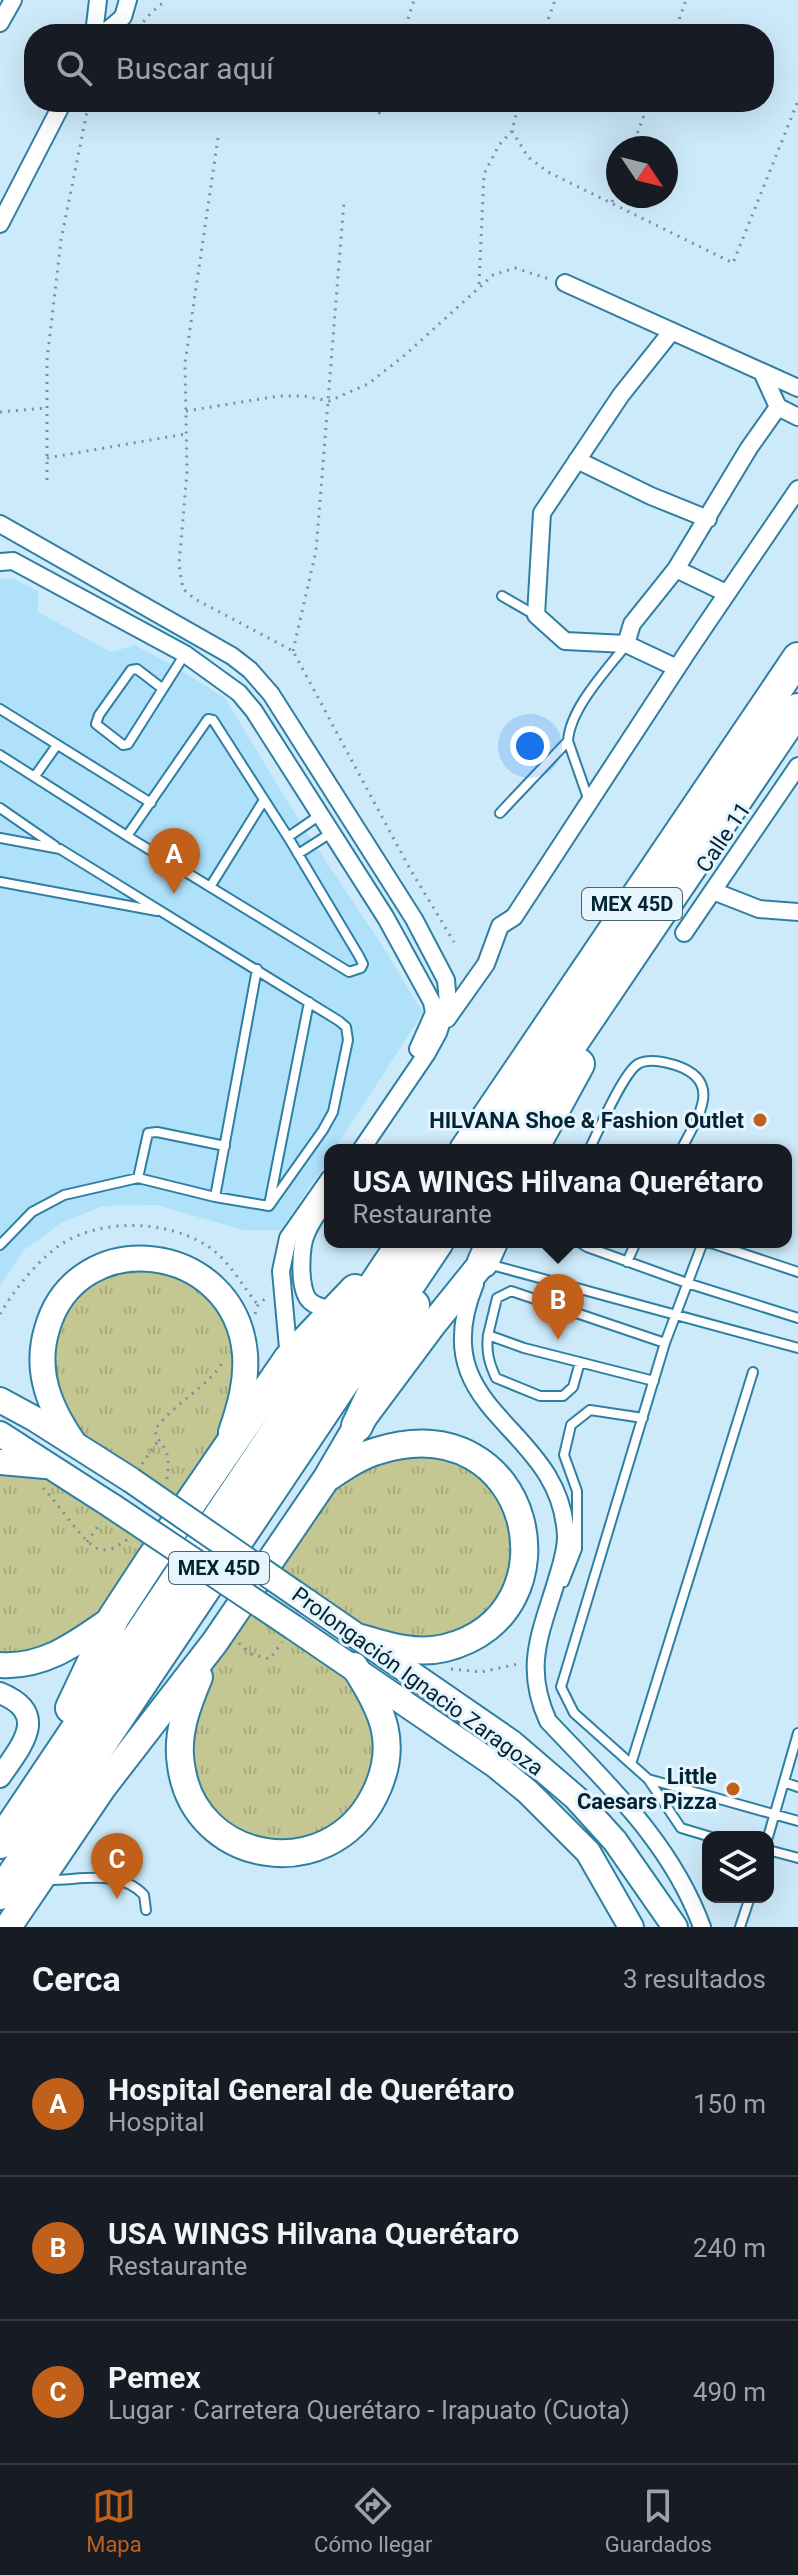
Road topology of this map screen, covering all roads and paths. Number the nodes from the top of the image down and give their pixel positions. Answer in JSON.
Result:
{"nodes":[{"id":1,"x":13,"y":0,"type":"edge"},
{"id":2,"x":98,"y":0,"type":"edge"},
{"id":3,"x":128,"y":0,"type":"edge"},
{"id":4,"x":166,"y":0,"type":"edge"},
{"id":5,"x":414,"y":0,"type":"edge"},
{"id":6,"x":555,"y":0,"type":"edge"},
{"id":7,"x":686,"y":0,"type":"edge"},
{"id":8,"x":0,"y":23,"type":"edge"},
{"id":9,"x":95,"y":24,"type":"edge"},
{"id":10,"x":115,"y":24,"type":"edge"},
{"id":11,"x":142,"y":24,"type":"edge"},
{"id":12,"x":406,"y":24,"type":"edge"},
{"id":13,"x":547,"y":24,"type":"edge"},
{"id":14,"x":678,"y":24,"type":"edge"},
{"id":15,"x":798,"y":101,"type":"edge"},
{"id":16,"x":58,"y":112,"type":"edge"},
{"id":17,"x":87,"y":112,"type":"edge"},
{"id":18,"x":517,"y":112,"type":"edge"},
{"id":19,"x":645,"y":112,"type":"edge"},
{"id":20,"x":512,"y":131,"type":"junction"},
{"id":21,"x":636,"y":136,"type":"edge"},
{"id":22,"x":218,"y":138,"type":"dead end"},
{"id":23,"x":606,"y":199,"type":"edge"},
{"id":24,"x":344,"y":201,"type":"dead end"},
{"id":25,"x":624,"y":208,"type":"edge"},
{"id":26,"x":0,"y":224,"type":"edge"},
{"id":27,"x":565,"y":283,"type":"joint"},
{"id":28,"x":478,"y":285,"type":"junction"},
{"id":29,"x":672,"y":331,"type":"junction"},
{"id":30,"x":762,"y":372,"type":"junction"},
{"id":31,"x":798,"y":388,"type":"edge"},
{"id":32,"x":329,"y":401,"type":"junction"},
{"id":33,"x":778,"y":407,"type":"junction"},
{"id":34,"x":45,"y":408,"type":"junction"},
{"id":35,"x":186,"y":411,"type":"junction"},
{"id":36,"x":0,"y":412,"type":"edge"},
{"id":37,"x":798,"y":417,"type":"edge"},
{"id":38,"x":186,"y":434,"type":"junction"},
{"id":39,"x":47,"y":458,"type":"junction"},
{"id":40,"x":577,"y":460,"type":"junction"},
{"id":41,"x":47,"y":480,"type":"dead end"},
{"id":42,"x":798,"y":489,"type":"edge"},
{"id":43,"x":708,"y":519,"type":"junction"},
{"id":44,"x":0,"y":524,"type":"edge"},
{"id":45,"x":4,"y":559,"type":"edge"},
{"id":46,"x":676,"y":569,"type":"junction"},
{"id":47,"x":726,"y":593,"type":"junction"},
{"id":48,"x":502,"y":596,"type":"dead end"},
{"id":49,"x":536,"y":615,"type":"junction"},
{"id":50,"x":626,"y":644,"type":"junction"},
{"id":51,"x":293,"y":651,"type":"junction"},
{"id":52,"x":185,"y":654,"type":"junction"},
{"id":53,"x":798,"y":658,"type":"edge"},
{"id":54,"x":677,"y":668,"type":"junction"},
{"id":55,"x":163,"y":689,"type":"junction"},
{"id":56,"x":0,"y":709,"type":"edge"},
{"id":57,"x":798,"y":709,"type":"edge"},
{"id":58,"x":568,"y":741,"type":"junction"},
{"id":59,"x":57,"y":745,"type":"junction"},
{"id":60,"x":0,"y":755,"type":"edge"},
{"id":61,"x":798,"y":766,"type":"edge"},
{"id":62,"x":35,"y":776,"type":"junction"},
{"id":63,"x":264,"y":800,"type":"junction"},
{"id":64,"x":151,"y":803,"type":"junction"},
{"id":65,"x":591,"y":803,"type":"junction"},
{"id":66,"x":0,"y":808,"type":"edge"},
{"id":67,"x":500,"y":813,"type":"dead end"},
{"id":68,"x":320,"y":815,"type":"junction"},
{"id":69,"x":332,"y":833,"type":"junction"},
{"id":70,"x":127,"y":836,"type":"junction"},
{"id":71,"x":288,"y":837,"type":"junction"},
{"id":72,"x":0,"y":838,"type":"edge"},
{"id":73,"x":60,"y":849,"type":"junction"},
{"id":74,"x":298,"y":854,"type":"junction"},
{"id":75,"x":680,"y":880,"type":"junction"},
{"id":76,"x":0,"y":882,"type":"edge"},
{"id":77,"x":210,"y":887,"type":"junction"},
{"id":78,"x":713,"y":891,"type":"junction"},
{"id":79,"x":163,"y":912,"type":"junction"},
{"id":80,"x":798,"y":912,"type":"edge"},
{"id":81,"x":684,"y":933,"type":"dead end"},
{"id":82,"x":454,"y":942,"type":"dead end"},
{"id":83,"x":257,"y":969,"type":"junction"},
{"id":84,"x":309,"y":1002,"type":"junction"},
{"id":85,"x":438,"y":1033,"type":"junction"},
{"id":86,"x":421,"y":1046,"type":"junction"},
{"id":87,"x":353,"y":1144,"type":"edge"},
{"id":88,"x":365,"y":1144,"type":"edge"},
{"id":89,"x":469,"y":1144,"type":"edge"},
{"id":90,"x":504,"y":1144,"type":"edge"},
{"id":91,"x":535,"y":1144,"type":"edge"},
{"id":92,"x":592,"y":1144,"type":"edge"},
{"id":93,"x":684,"y":1144,"type":"edge"},
{"id":94,"x":225,"y":1146,"type":"junction"},
{"id":95,"x":138,"y":1178,"type":"junction"},
{"id":96,"x":324,"y":1187,"type":"edge"},
{"id":97,"x":215,"y":1197,"type":"junction"},
{"id":98,"x":324,"y":1205,"type":"edge"},
{"id":99,"x":269,"y":1206,"type":"junction"},
{"id":100,"x":1,"y":1242,"type":"edge"},
{"id":101,"x":398,"y":1248,"type":"edge"},
{"id":102,"x":399,"y":1248,"type":"edge"},
{"id":103,"x":437,"y":1248,"type":"edge"},
{"id":104,"x":438,"y":1248,"type":"edge"},
{"id":105,"x":593,"y":1248,"type":"edge"},
{"id":106,"x":633,"y":1248,"type":"edge"},
{"id":107,"x":703,"y":1248,"type":"edge"},
{"id":108,"x":724,"y":1248,"type":"edge"},
{"id":109,"x":488,"y":1252,"type":"edge"},
{"id":110,"x":627,"y":1262,"type":"junction"},
{"id":111,"x":798,"y":1272,"type":"edge"},
{"id":112,"x":687,"y":1283,"type":"junction"},
{"id":113,"x":334,"y":1310,"type":"junction"},
{"id":114,"x":674,"y":1315,"type":"junction"},
{"id":115,"x":798,"y":1318,"type":"edge"},
{"id":116,"x":488,"y":1335,"type":"junction"},
{"id":117,"x":665,"y":1343,"type":"junction"},
{"id":118,"x":798,"y":1348,"type":"edge"},
{"id":119,"x":289,"y":1359,"type":"junction"},
{"id":120,"x":580,"y":1362,"type":"junction"},
{"id":121,"x":753,"y":1372,"type":"dead end"},
{"id":122,"x":654,"y":1381,"type":"junction"},
{"id":123,"x":0,"y":1400,"type":"edge"},
{"id":124,"x":643,"y":1418,"type":"junction"},
{"id":125,"x":357,"y":1426,"type":"junction"},
{"id":126,"x":0,"y":1434,"type":"edge"},
{"id":127,"x":158,"y":1441,"type":"dead end"},
{"id":128,"x":74,"y":1443,"type":"junction"},
{"id":129,"x":223,"y":1456,"type":"junction"},
{"id":130,"x":10,"y":1462,"type":"edge"},
{"id":131,"x":55,"y":1467,"type":"junction"},
{"id":132,"x":326,"y":1479,"type":"junction"},
{"id":133,"x":131,"y":1480,"type":"junction"},
{"id":134,"x":128,"y":1539,"type":"dead end"},
{"id":135,"x":114,"y":1617,"type":"junction"},
{"id":136,"x":232,"y":1617,"type":"junction"},
{"id":137,"x":361,"y":1638,"type":"junction"},
{"id":138,"x":215,"y":1642,"type":"junction"},
{"id":139,"x":537,"y":1646,"type":"junction"},
{"id":140,"x":270,"y":1659,"type":"dead end"},
{"id":141,"x":0,"y":1665,"type":"edge"},
{"id":142,"x":354,"y":1666,"type":"junction"},
{"id":143,"x":3,"y":1696,"type":"edge"},
{"id":144,"x":798,"y":1733,"type":"edge"},
{"id":145,"x":631,"y":1764,"type":"junction"},
{"id":146,"x":0,"y":1777,"type":"edge"},
{"id":147,"x":648,"y":1779,"type":"junction"},
{"id":148,"x":784,"y":1782,"type":"junction"},
{"id":149,"x":798,"y":1787,"type":"edge"},
{"id":150,"x":24,"y":1807,"type":"junction"},
{"id":151,"x":774,"y":1814,"type":"junction"},
{"id":152,"x":798,"y":1821,"type":"edge"},
{"id":153,"x":770,"y":1831,"type":"edge"},
{"id":154,"x":702,"y":1834,"type":"edge"},
{"id":155,"x":0,"y":1843,"type":"edge"},
{"id":156,"x":774,"y":1852,"type":"edge"},
{"id":157,"x":798,"y":1858,"type":"edge"},
{"id":158,"x":40,"y":1880,"type":"junction"},
{"id":159,"x":0,"y":1894,"type":"edge"},
{"id":160,"x":748,"y":1903,"type":"edge"},
{"id":161,"x":146,"y":1910,"type":"dead end"},
{"id":162,"x":8,"y":1927,"type":"edge"},
{"id":163,"x":631,"y":1927,"type":"edge"},
{"id":164,"x":675,"y":1927,"type":"edge"},
{"id":165,"x":702,"y":1927,"type":"edge"},
{"id":166,"x":740,"y":1927,"type":"edge"}],
"edges":[{"from":1,"to":8,"type":"street"},
{"from":2,"to":9,"type":"street"},
{"from":3,"to":10,"type":"street"},
{"from":4,"to":11,"type":"path"},
{"from":5,"to":12,"type":"path"},
{"from":6,"to":13,"type":"path"},
{"from":7,"to":14,"type":"path"},
{"from":15,"to":25,"type":"path"},
{"from":16,"to":26,"type":"street"},
{"from":17,"to":34,"type":"path"},
{"from":18,"to":20,"type":"path"},
{"from":19,"to":21,"type":"path"},
{"from":20,"to":23,"type":"path"},
{"from":20,"to":28,"type":"path"},
{"from":22,"to":35,"type":"path"},
{"from":24,"to":32,"type":"path"},
{"from":27,"to":28,"type":"path"},
{"from":27,"to":29,"type":"street"},
{"from":28,"to":32,"type":"path"},
{"from":29,"to":30,"type":"street"},
{"from":29,"to":40,"type":"street"},
{"from":30,"to":31,"type":"street"},
{"from":30,"to":33,"type":"street"},
{"from":32,"to":35,"type":"path"},
{"from":32,"to":51,"type":"path"},
{"from":33,"to":37,"type":"street"},
{"from":33,"to":43,"type":"street"},
{"from":34,"to":36,"type":"path"},
{"from":34,"to":39,"type":"path"},
{"from":35,"to":38,"type":"path"},
{"from":38,"to":39,"type":"path"},
{"from":38,"to":51,"type":"path"},
{"from":39,"to":41,"type":"path"},
{"from":40,"to":43,"type":"street"},
{"from":40,"to":49,"type":"street"},
{"from":42,"to":47,"type":"street"},
{"from":43,"to":46,"type":"street"},
{"from":44,"to":85,"type":"street"},
{"from":45,"to":52,"type":"street"},
{"from":46,"to":47,"type":"street"},
{"from":46,"to":50,"type":"street"},
{"from":47,"to":54,"type":"street"},
{"from":48,"to":49,"type":"lane"},
{"from":49,"to":50,"type":"street"},
{"from":50,"to":54,"type":"street"},
{"from":50,"to":58,"type":"lane"},
{"from":51,"to":82,"type":"path"},
{"from":52,"to":55,"type":"lane"},
{"from":52,"to":68,"type":"street"},
{"from":53,"to":89,"type":"highway","number":"MEX 45D"},
{"from":54,"to":65,"type":"street"},
{"from":55,"to":55,"type":"lane"},
{"from":56,"to":59,"type":"lane"},
{"from":57,"to":75,"type":"highway","number":"MEX 45D"},
{"from":58,"to":65,"type":"lane"},
{"from":58,"to":67,"type":"lane"},
{"from":59,"to":62,"type":"lane"},
{"from":59,"to":64,"type":"lane"},
{"from":60,"to":62,"type":"lane"},
{"from":61,"to":78,"type":"street","name":"Calle 11"},
{"from":62,"to":70,"type":"lane"},
{"from":63,"to":64,"type":"lane"},
{"from":63,"to":71,"type":"lane"},
{"from":63,"to":77,"type":"lane"},
{"from":64,"to":70,"type":"lane"},
{"from":65,"to":85,"type":"street"},
{"from":66,"to":73,"type":"lane"},
{"from":68,"to":69,"type":"street"},
{"from":68,"to":71,"type":"lane"},
{"from":69,"to":74,"type":"lane"},
{"from":69,"to":86,"type":"street"},
{"from":70,"to":77,"type":"lane"},
{"from":71,"to":74,"type":"lane"},
{"from":72,"to":73,"type":"lane"},
{"from":73,"to":79,"type":"lane"},
{"from":74,"to":77,"type":"lane"},
{"from":75,"to":90,"type":"highway","number":"MEX 45D"},
{"from":75,"to":91,"type":"highway"},
{"from":76,"to":79,"type":"lane"},
{"from":78,"to":80,"type":"street"},
{"from":78,"to":81,"type":"street","name":"Calle 11"},
{"from":79,"to":83,"type":"lane"},
{"from":83,"to":84,"type":"lane"},
{"from":83,"to":94,"type":"lane"},
{"from":84,"to":99,"type":"lane"},
{"from":84,"to":99,"type":"lane"},
{"from":85,"to":86,"type":"street"},
{"from":85,"to":88,"type":"street"},
{"from":86,"to":87,"type":"street"},
{"from":92,"to":93,"type":"lane"},
{"from":94,"to":95,"type":"lane"},
{"from":94,"to":97,"type":"lane"},
{"from":95,"to":97,"type":"lane"},
{"from":95,"to":100,"type":"lane"},
{"from":96,"to":119,"type":"street"},
{"from":97,"to":99,"type":"lane"},
{"from":98,"to":113,"type":"street"},
{"from":101,"to":113,"type":"highway"},
{"from":102,"to":150,"type":"highway","number":"MEX 45D"},
{"from":103,"to":159,"type":"highway","number":"MEX 45D"},
{"from":104,"to":125,"type":"highway"},
{"from":105,"to":110,"type":"lane"},
{"from":106,"to":110,"type":"lane"},
{"from":107,"to":112,"type":"lane"},
{"from":108,"to":111,"type":"lane"},
{"from":109,"to":114,"type":"lane"},
{"from":109,"to":125,"type":"main road"},
{"from":109,"to":139,"type":"street"},
{"from":110,"to":112,"type":"lane"},
{"from":112,"to":114,"type":"lane"},
{"from":112,"to":115,"type":"lane"},
{"from":113,"to":119,"type":"highway"},
{"from":114,"to":117,"type":"lane"},
{"from":114,"to":118,"type":"lane"},
{"from":116,"to":117,"type":"lane"},
{"from":116,"to":120,"type":"lane"},
{"from":116,"to":120,"type":"lane"},
{"from":117,"to":122,"type":"lane"},
{"from":119,"to":129,"type":"highway"},
{"from":120,"to":122,"type":"lane"},
{"from":121,"to":145,"type":"lane"},
{"from":122,"to":124,"type":"lane"},
{"from":123,"to":128,"type":"main road","name":"Prolongación Ignacio Zaragoza"},
{"from":124,"to":139,"type":"lane"},
{"from":124,"to":145,"type":"lane"},
{"from":125,"to":132,"type":"main road"},
{"from":126,"to":131,"type":"main road","name":"Prolongación Ignacio Zaragoza"},
{"from":127,"to":133,"type":"path"},
{"from":128,"to":129,"type":"main road"},
{"from":128,"to":133,"type":"main road","name":"Prolongación Ignacio Zaragoza"},
{"from":129,"to":135,"type":"highway"},
{"from":130,"to":131,"type":"main road"},
{"from":130,"to":134,"type":"path"},
{"from":131,"to":142,"type":"main road","name":"Prolongación Ignacio Zaragoza","bridge":true},
{"from":132,"to":136,"type":"main road"},
{"from":132,"to":137,"type":"main road"},
{"from":133,"to":137,"type":"main road","name":"Prolongación Ignacio Zaragoza","bridge":true},
{"from":135,"to":141,"type":"main road"},
{"from":135,"to":150,"type":"highway"},
{"from":136,"to":138,"type":"main road"},
{"from":136,"to":140,"type":"path"},
{"from":137,"to":164,"type":"main road","name":"Prolongación Ignacio Zaragoza"},
{"from":138,"to":142,"type":"main road"},
{"from":138,"to":158,"type":"main road"},
{"from":139,"to":165,"type":"street"},
{"from":142,"to":163,"type":"main road","name":"Prolongación Ignacio Zaragoza"},
{"from":143,"to":146,"type":"street"},
{"from":144,"to":148,"type":"lane"},
{"from":145,"to":147,"type":"lane"},
{"from":147,"to":151,"type":"lane"},
{"from":147,"to":154,"type":"lane"},
{"from":148,"to":149,"type":"lane"},
{"from":148,"to":151,"type":"lane"},
{"from":150,"to":155,"type":"highway","number":"MEX 45D"},
{"from":151,"to":152,"type":"lane"},
{"from":151,"to":153,"type":"lane"},
{"from":156,"to":157,"type":"lane"},
{"from":158,"to":161,"type":"lane"},
{"from":158,"to":162,"type":"main road"},
{"from":160,"to":166,"type":"lane"}]}
